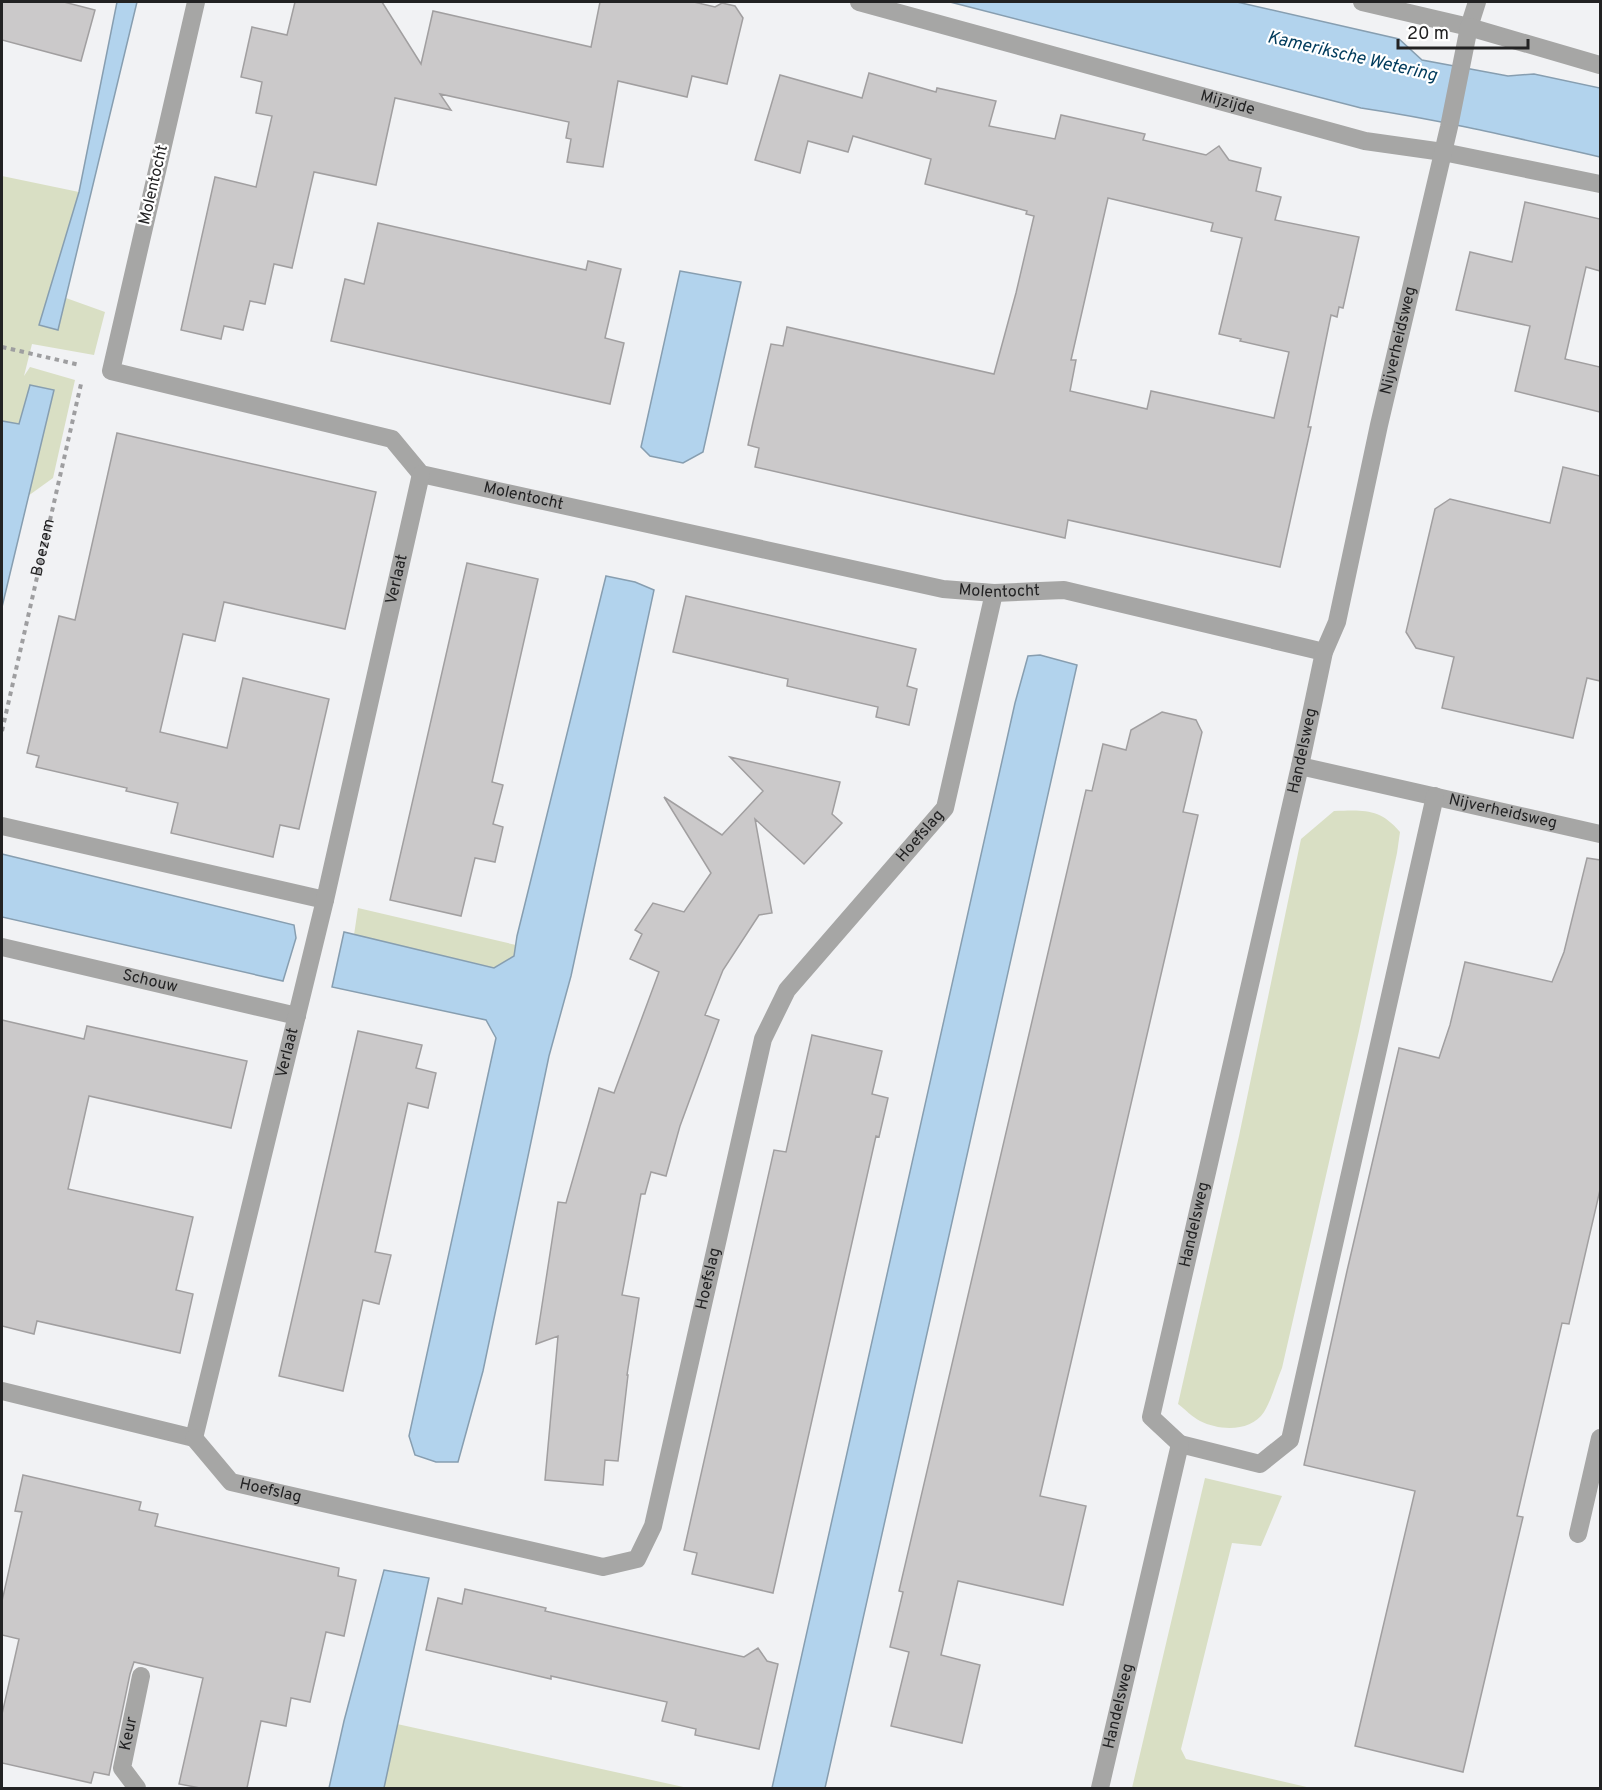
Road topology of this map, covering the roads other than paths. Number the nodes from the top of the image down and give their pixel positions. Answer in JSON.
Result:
{"nodes":[{"id":1,"x":196,"y":2,"type":"edge"},
{"id":2,"x":859,"y":2,"type":"edge"},
{"id":3,"x":1362,"y":2,"type":"edge"},
{"id":4,"x":1477,"y":2,"type":"edge"},
{"id":5,"x":1469,"y":27,"type":"junction"},
{"id":6,"x":1600,"y":66,"type":"edge"},
{"id":7,"x":1443,"y":152,"type":"junction"},
{"id":8,"x":1600,"y":184,"type":"edge"},
{"id":9,"x":421,"y":474,"type":"junction"},
{"id":10,"x":994,"y":593,"type":"junction"},
{"id":11,"x":1324,"y":652,"type":"junction"},
{"id":12,"x":1300,"y":766,"type":"junction"},
{"id":13,"x":1435,"y":796,"type":"junction"},
{"id":14,"x":2,"y":826,"type":"edge"},
{"id":15,"x":1600,"y":834,"type":"edge"},
{"id":16,"x":325,"y":900,"type":"junction"},
{"id":17,"x":2,"y":947,"type":"edge"},
{"id":18,"x":297,"y":1016,"type":"junction"},
{"id":19,"x":2,"y":1391,"type":"edge"},
{"id":20,"x":194,"y":1438,"type":"junction"},
{"id":21,"x":1600,"y":1438,"type":"edge"},
{"id":22,"x":1180,"y":1444,"type":"junction"},
{"id":23,"x":1578,"y":1534,"type":"dead end"},
{"id":24,"x":141,"y":1676,"type":"dead end"},
{"id":25,"x":137,"y":1788,"type":"edge"},
{"id":26,"x":1100,"y":1788,"type":"edge"}],
"edges":[{"from":1,"to":9,"type":"street","name":"Molentocht"},
{"from":2,"to":7,"type":"street","name":"Mijzijde"},
{"from":3,"to":5,"type":"street"},
{"from":4,"to":5,"type":"street","name":"Nijverheidsweg"},
{"from":5,"to":6,"type":"street"},
{"from":5,"to":7,"type":"street","name":"Nijverheidsweg"},
{"from":7,"to":8,"type":"street","name":"Mijzijde"},
{"from":7,"to":11,"type":"street","name":"Nijverheidsweg"},
{"from":9,"to":10,"type":"street","name":"Molentocht"},
{"from":9,"to":16,"type":"street","name":"Verlaat"},
{"from":10,"to":11,"type":"street","name":"Molentocht"},
{"from":10,"to":20,"type":"street","name":"Hoefslag"},
{"from":11,"to":12,"type":"street","name":"Handelsweg"},
{"from":12,"to":13,"type":"street","name":"Nijverheidsweg"},
{"from":12,"to":22,"type":"street","name":"Handelsweg"},
{"from":13,"to":15,"type":"street","name":"Nijverheidsweg"},
{"from":13,"to":22,"type":"street"},
{"from":14,"to":16,"type":"street"},
{"from":16,"to":18,"type":"street","name":"Verlaat"},
{"from":17,"to":18,"type":"street","name":"Schouw"},
{"from":18,"to":20,"type":"street","name":"Verlaat"},
{"from":19,"to":20,"type":"street"},
{"from":21,"to":23,"type":"street"},
{"from":22,"to":26,"type":"street","name":"Handelsweg"},
{"from":24,"to":25,"type":"street","name":"Keur"}]}
